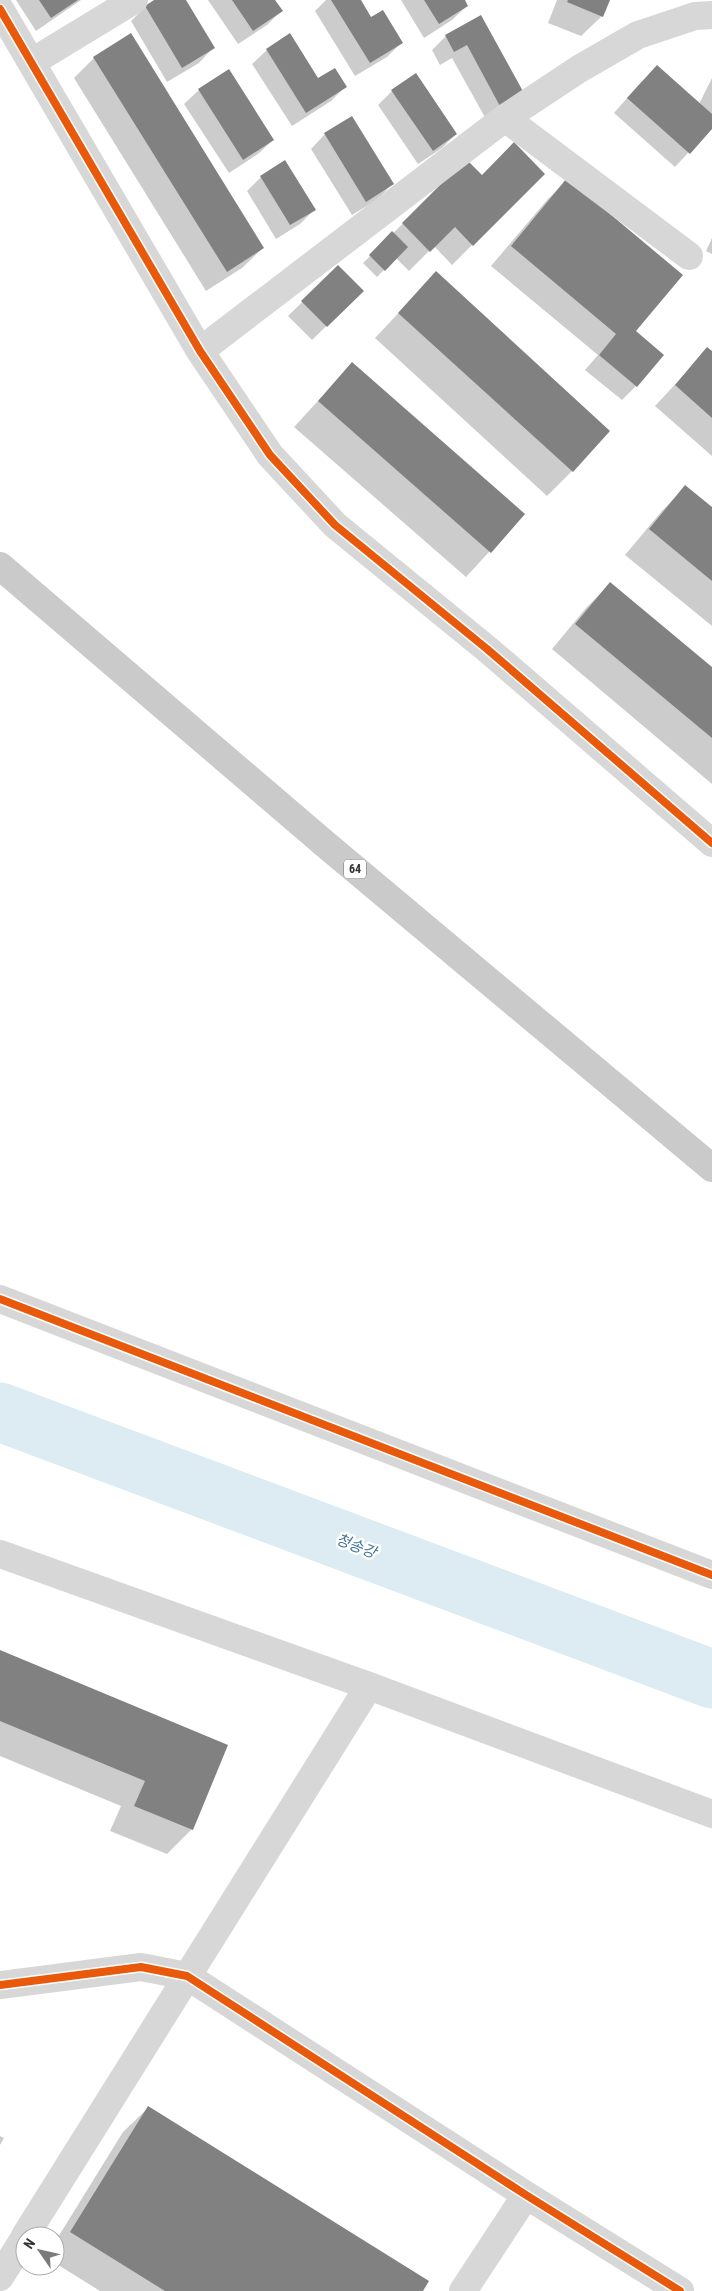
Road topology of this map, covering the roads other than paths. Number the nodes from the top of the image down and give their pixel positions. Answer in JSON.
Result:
{"nodes":[{"id":1,"x":134,"y":0,"type":"edge"},
{"id":2,"x":0,"y":9,"type":"edge"},
{"id":3,"x":712,"y":15,"type":"edge"},
{"id":4,"x":32,"y":62,"type":"junction"},
{"id":5,"x":505,"y":118,"type":"junction"},
{"id":6,"x":689,"y":256,"type":"dead end"},
{"id":7,"x":200,"y":350,"type":"junction"},
{"id":8,"x":0,"y":566,"type":"edge"},
{"id":9,"x":712,"y":843,"type":"edge"},
{"id":10,"x":712,"y":1168,"type":"edge"},
{"id":11,"x":0,"y":1299,"type":"edge"},
{"id":12,"x":0,"y":1554,"type":"edge"},
{"id":13,"x":712,"y":1575,"type":"edge"},
{"id":14,"x":369,"y":1686,"type":"junction"},
{"id":15,"x":712,"y":1814,"type":"edge"},
{"id":16,"x":187,"y":1976,"type":"junction"},
{"id":17,"x":0,"y":1985,"type":"edge"},
{"id":18,"x":526,"y":2195,"type":"junction"},
{"id":19,"x":31,"y":2226,"type":"edge"},
{"id":20,"x":15,"y":2252,"type":"edge"},
{"id":21,"x":0,"y":2277,"type":"edge"},
{"id":22,"x":463,"y":2291,"type":"edge"},
{"id":23,"x":680,"y":2291,"type":"edge"}],
"edges":[{"from":1,"to":4,"type":"street"},
{"from":2,"to":4,"type":"street"},
{"from":3,"to":5,"type":"street"},
{"from":4,"to":7,"type":"street"},
{"from":5,"to":6,"type":"street"},
{"from":5,"to":7,"type":"street"},
{"from":7,"to":9,"type":"street"},
{"from":8,"to":10,"type":"main road","number":"64"},
{"from":11,"to":13,"type":"street"},
{"from":12,"to":14,"type":"street"},
{"from":14,"to":15,"type":"street"},
{"from":14,"to":16,"type":"street"},
{"from":16,"to":17,"type":"street"},
{"from":16,"to":18,"type":"street"},
{"from":16,"to":19,"type":"street"},
{"from":18,"to":22,"type":"street"},
{"from":18,"to":23,"type":"street"},
{"from":20,"to":21,"type":"street"}]}
